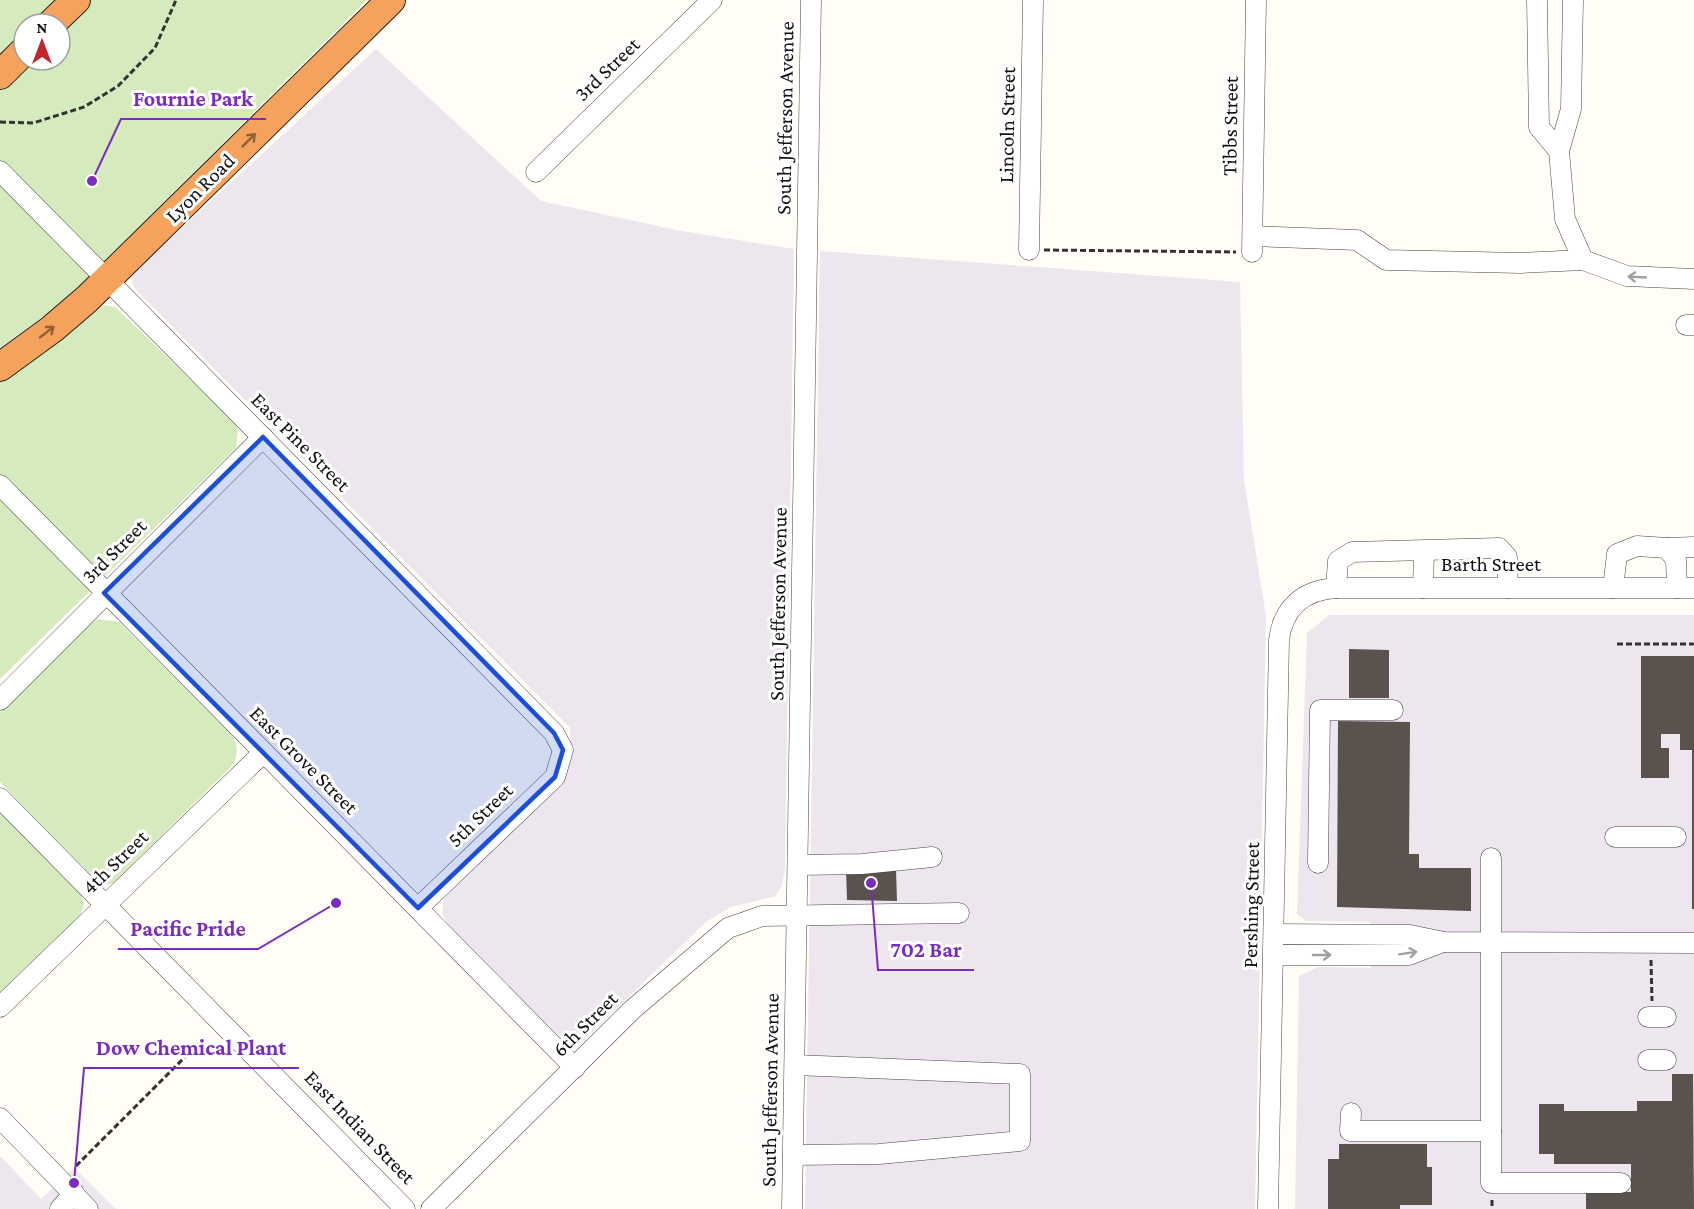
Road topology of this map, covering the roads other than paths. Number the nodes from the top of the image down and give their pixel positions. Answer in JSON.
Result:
{"nodes":[{"id":1,"x":76,"y":0,"type":"edge"},
{"id":2,"x":391,"y":0,"type":"edge"},
{"id":3,"x":712,"y":0,"type":"edge"},
{"id":4,"x":811,"y":0,"type":"edge"},
{"id":5,"x":1033,"y":0,"type":"edge"},
{"id":6,"x":1256,"y":0,"type":"edge"},
{"id":7,"x":1538,"y":0,"type":"edge"},
{"id":8,"x":1573,"y":0,"type":"edge"},
{"id":9,"x":64,"y":12,"type":"edge"},
{"id":10,"x":12,"y":63,"type":"edge"},
{"id":11,"x":0,"y":75,"type":"edge"},
{"id":12,"x":1560,"y":151,"type":"junction"},
{"id":13,"x":0,"y":171,"type":"edge"},
{"id":14,"x":536,"y":172,"type":"dead end"},
{"id":15,"x":1029,"y":250,"type":"road end"},
{"id":16,"x":1583,"y":260,"type":"junction"},
{"id":17,"x":1694,"y":279,"type":"edge"},
{"id":18,"x":107,"y":280,"type":"junction"},
{"id":19,"x":0,"y":367,"type":"edge"},
{"id":20,"x":263,"y":437,"type":"junction"},
{"id":21,"x":0,"y":485,"type":"edge"},
{"id":22,"x":1694,"y":547,"type":"edge"},
{"id":23,"x":1667,"y":548,"type":"junction"},
{"id":24,"x":1424,"y":550,"type":"junction"},
{"id":25,"x":1336,"y":588,"type":"junction"},
{"id":26,"x":1424,"y":588,"type":"junction"},
{"id":27,"x":1508,"y":588,"type":"junction"},
{"id":28,"x":1613,"y":588,"type":"junction"},
{"id":29,"x":1686,"y":588,"type":"edge"},
{"id":30,"x":104,"y":593,"type":"junction"},
{"id":31,"x":1292,"y":605,"type":"joint"},
{"id":32,"x":0,"y":700,"type":"edge"},
{"id":33,"x":1393,"y":710,"type":"dead end"},
{"id":34,"x":563,"y":750,"type":"joint"},
{"id":35,"x":263,"y":753,"type":"junction"},
{"id":36,"x":0,"y":798,"type":"edge"},
{"id":37,"x":1615,"y":837,"type":"dead end"},
{"id":38,"x":1676,"y":837,"type":"dead end"},
{"id":39,"x":932,"y":856,"type":"dead end"},
{"id":40,"x":1491,"y":858,"type":"dead end"},
{"id":41,"x":1318,"y":863,"type":"dead end"},
{"id":42,"x":798,"y":865,"type":"junction"},
{"id":43,"x":106,"y":903,"type":"junction"},
{"id":44,"x":418,"y":908,"type":"junction"},
{"id":45,"x":959,"y":913,"type":"dead end"},
{"id":46,"x":797,"y":915,"type":"junction"},
{"id":47,"x":1275,"y":934,"type":"junction"},
{"id":48,"x":1492,"y":942,"type":"junction"},
{"id":49,"x":1694,"y":943,"type":"edge"},
{"id":50,"x":1371,"y":945,"type":"junction"},
{"id":51,"x":1274,"y":955,"type":"junction"},
{"id":52,"x":0,"y":1007,"type":"edge"},
{"id":53,"x":795,"y":1065,"type":"junction"},
{"id":54,"x":575,"y":1068,"type":"junction"},
{"id":55,"x":1351,"y":1113,"type":"dead end"},
{"id":56,"x":0,"y":1118,"type":"edge"},
{"id":57,"x":1491,"y":1131,"type":"junction"},
{"id":58,"x":793,"y":1155,"type":"junction"},
{"id":59,"x":1621,"y":1183,"type":"dead end"},
{"id":60,"x":74,"y":1194,"type":"junction"},
{"id":61,"x":60,"y":1209,"type":"edge"},
{"id":62,"x":88,"y":1209,"type":"edge"},
{"id":63,"x":96,"y":1209,"type":"edge"},
{"id":64,"x":405,"y":1209,"type":"edge"},
{"id":65,"x":431,"y":1209,"type":"edge"},
{"id":66,"x":792,"y":1209,"type":"edge"},
{"id":67,"x":1268,"y":1209,"type":"edge"}],
"edges":[{"from":1,"to":9,"type":"highway"},
{"from":18,"to":2,"type":"highway","name":"Lyon Road","one_way":true},
{"from":3,"to":14,"type":"street","name":"3rd Street"},
{"from":4,"to":42,"type":"street","name":"South Jefferson Avenue"},
{"from":5,"to":15,"type":"street","name":"Lincoln Street"},
{"from":6,"to":16,"type":"street","name":"Tibbs Street"},
{"from":7,"to":12,"type":"street"},
{"from":8,"to":12,"type":"street"},
{"from":10,"to":11,"type":"highway"},
{"from":12,"to":16,"type":"street"},
{"from":13,"to":18,"type":"street","name":"East Pine Street"},
{"from":17,"to":16,"type":"street","one_way":true},
{"from":19,"to":18,"type":"highway","name":"Lyon Road","one_way":true},
{"from":18,"to":20,"type":"street","name":"East Pine Street"},
{"from":20,"to":30,"type":"street","name":"3rd Street"},
{"from":20,"to":34,"type":"street","name":"East Pine Street"},
{"from":21,"to":30,"type":"street","name":"East Grove Street"},
{"from":22,"to":23,"type":"street"},
{"from":23,"to":28,"type":"street"},
{"from":23,"to":29,"type":"street"},
{"from":24,"to":25,"type":"street"},
{"from":24,"to":26,"type":"street"},
{"from":24,"to":27,"type":"street"},
{"from":25,"to":26,"type":"street","name":"Barth Street"},
{"from":25,"to":31,"type":"street","name":"Barth Street"},
{"from":26,"to":27,"type":"street","name":"Barth Street"},
{"from":27,"to":28,"type":"street","name":"Barth Street"},
{"from":28,"to":29,"type":"street","name":"Barth Street"},
{"from":30,"to":32,"type":"street","name":"3rd Street"},
{"from":30,"to":35,"type":"street","name":"East Grove Street"},
{"from":31,"to":47,"type":"street","name":"Pershing Street"},
{"from":33,"to":41,"type":"street"},
{"from":34,"to":44,"type":"street","name":"5th Street"},
{"from":35,"to":43,"type":"street","name":"4th Street"},
{"from":35,"to":44,"type":"street","name":"East Grove Street"},
{"from":36,"to":43,"type":"street","name":"East Indian Street"},
{"from":37,"to":38,"type":"street"},
{"from":39,"to":42,"type":"street"},
{"from":40,"to":48,"type":"street"},
{"from":42,"to":46,"type":"street","name":"South Jefferson Avenue"},
{"from":43,"to":52,"type":"street","name":"4th Street"},
{"from":43,"to":64,"type":"street","name":"East Indian Street"},
{"from":44,"to":54,"type":"street","name":"East Grove Street"},
{"from":45,"to":46,"type":"street","name":"6th Street"},
{"from":46,"to":53,"type":"street","name":"South Jefferson Avenue"},
{"from":46,"to":54,"type":"street","name":"6th Street"},
{"from":47,"to":50,"type":"street"},
{"from":47,"to":51,"type":"street","name":"Pershing Street"},
{"from":48,"to":49,"type":"street"},
{"from":48,"to":50,"type":"street"},
{"from":48,"to":57,"type":"street"},
{"from":51,"to":50,"type":"street","one_way":true},
{"from":51,"to":67,"type":"street","name":"Pershing Street"},
{"from":53,"to":58,"type":"street","name":"South Jefferson Avenue"},
{"from":53,"to":58,"type":"street"},
{"from":54,"to":65,"type":"street","name":"6th Street"},
{"from":55,"to":57,"type":"street"},
{"from":56,"to":60,"type":"street"},
{"from":57,"to":59,"type":"street"},
{"from":58,"to":66,"type":"street","name":"South Jefferson Avenue"},
{"from":60,"to":61,"type":"street"},
{"from":60,"to":62,"type":"street"},
{"from":60,"to":63,"type":"street"}]}
